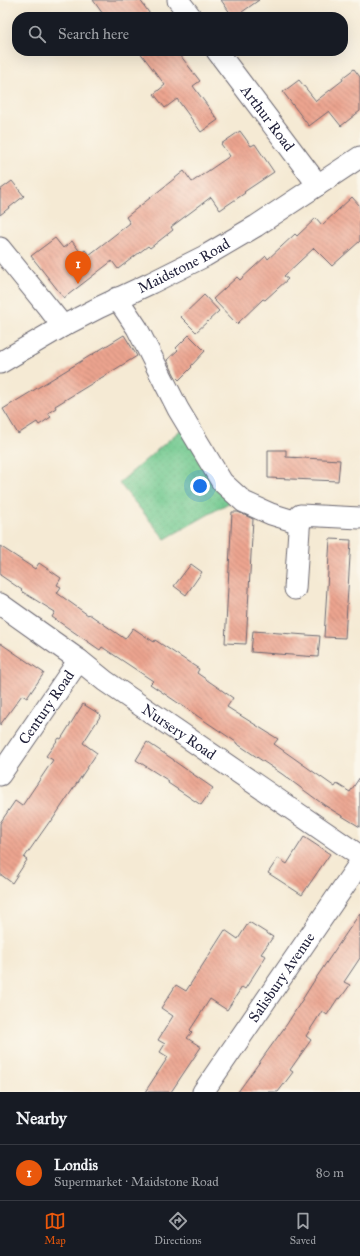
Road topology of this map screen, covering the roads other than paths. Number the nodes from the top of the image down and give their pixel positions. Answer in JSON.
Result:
{"nodes":[{"id":1,"x":178,"y":0,"type":"edge"},
{"id":2,"x":187,"y":12,"type":"edge"},
{"id":3,"x":220,"y":56,"type":"edge"},
{"id":4,"x":359,"y":160,"type":"edge"},
{"id":5,"x":318,"y":185,"type":"junction"},
{"id":6,"x":0,"y":248,"type":"edge"},
{"id":7,"x":117,"y":298,"type":"junction"},
{"id":8,"x":63,"y":326,"type":"junction"},
{"id":9,"x":0,"y":363,"type":"edge"},
{"id":10,"x":360,"y":518,"type":"edge"},
{"id":11,"x":300,"y":523,"type":"junction"},
{"id":12,"x":295,"y":590,"type":"dead end"},
{"id":13,"x":0,"y":604,"type":"edge"},
{"id":14,"x":79,"y":660,"type":"junction"},
{"id":15,"x":0,"y":775,"type":"edge"},
{"id":16,"x":360,"y":856,"type":"edge"},
{"id":17,"x":360,"y":863,"type":"edge"},
{"id":18,"x":203,"y":1092,"type":"edge"}],
"edges":[{"from":1,"to":2,"type":"street"},
{"from":3,"to":5,"type":"street","name":"Arthur Road"},
{"from":4,"to":5,"type":"street","name":"Maidstone Road"},
{"from":5,"to":7,"type":"street","name":"Maidstone Road"},
{"from":6,"to":8,"type":"street"},
{"from":7,"to":8,"type":"street","name":"Maidstone Road"},
{"from":7,"to":11,"type":"street"},
{"from":8,"to":9,"type":"street","name":"Maidstone Road"},
{"from":10,"to":11,"type":"street"},
{"from":11,"to":12,"type":"street"},
{"from":13,"to":14,"type":"street","name":"Nursery Road"},
{"from":14,"to":15,"type":"street","name":"Century Road"},
{"from":14,"to":16,"type":"street","name":"Nursery Road"},
{"from":17,"to":18,"type":"street","name":"Salisbury Avenue"}]}
